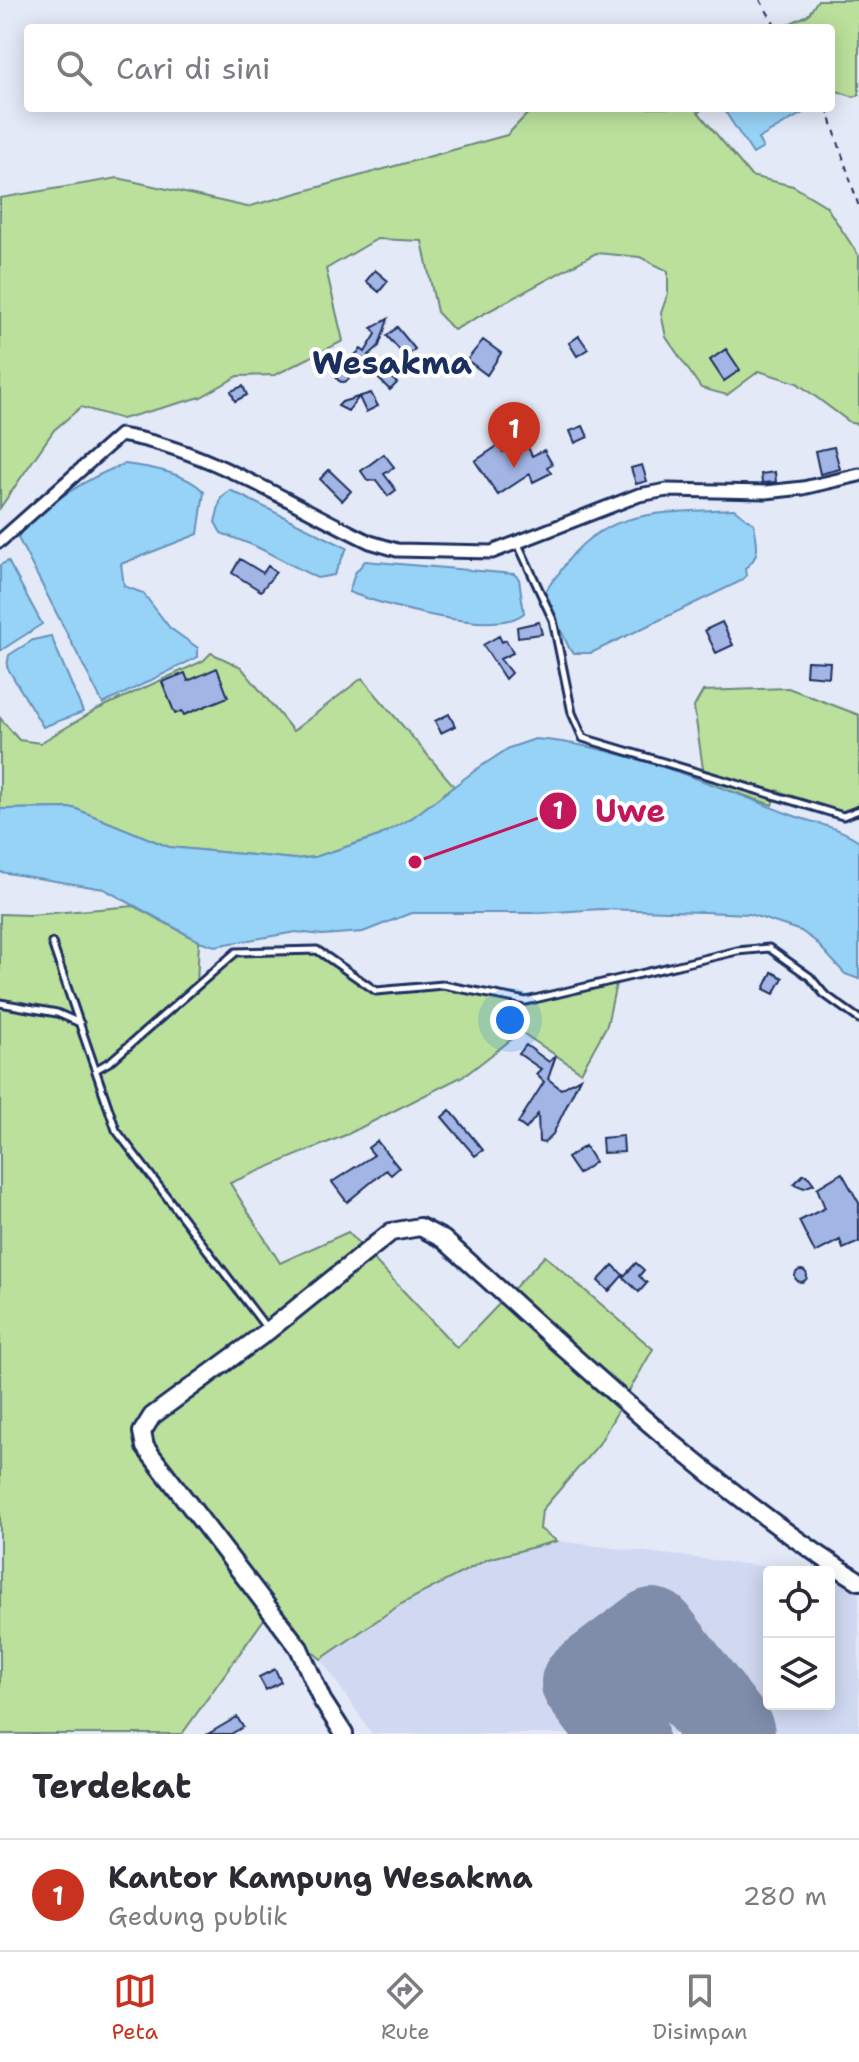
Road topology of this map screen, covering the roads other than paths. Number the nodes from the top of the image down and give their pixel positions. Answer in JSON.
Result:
{"nodes":[{"id":1,"x":859,"y":475,"type":"edge"},
{"id":2,"x":0,"y":541,"type":"edge"},
{"id":3,"x":518,"y":544,"type":"junction"},
{"id":4,"x":859,"y":810,"type":"edge"},
{"id":5,"x":52,"y":943,"type":"dead end"},
{"id":6,"x":0,"y":1003,"type":"edge"},
{"id":7,"x":859,"y":1019,"type":"edge"},
{"id":8,"x":81,"y":1023,"type":"junction"},
{"id":9,"x":97,"y":1069,"type":"junction"},
{"id":10,"x":268,"y":1331,"type":"junction"},
{"id":11,"x":859,"y":1581,"type":"edge"},
{"id":12,"x":344,"y":1734,"type":"edge"}],
"edges":[{"from":1,"to":3,"type":"street"},
{"from":2,"to":3,"type":"street"},
{"from":3,"to":4,"type":"lane"},
{"from":5,"to":8,"type":"lane"},
{"from":6,"to":8,"type":"lane"},
{"from":7,"to":9,"type":"lane"},
{"from":8,"to":9,"type":"lane"},
{"from":9,"to":10,"type":"lane"},
{"from":10,"to":11,"type":"main road"},
{"from":10,"to":12,"type":"main road"}]}
